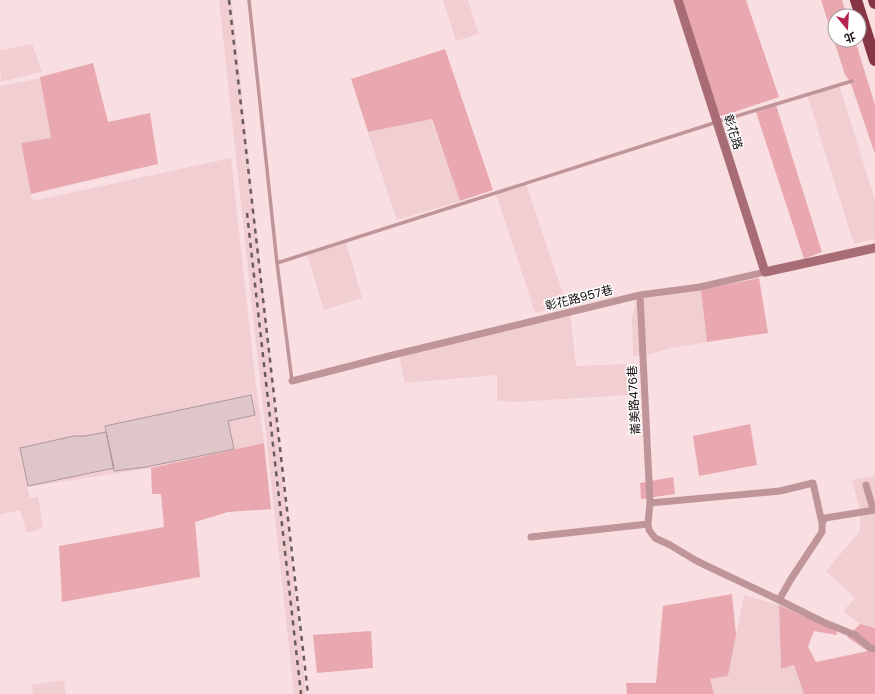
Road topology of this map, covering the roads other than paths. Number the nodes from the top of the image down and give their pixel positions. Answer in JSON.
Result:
{"nodes":[{"id":1,"x":249,"y":0,"type":"edge"},
{"id":2,"x":678,"y":0,"type":"edge"},
{"id":3,"x":856,"y":0,"type":"edge"},
{"id":4,"x":874,"y":0,"type":"edge"},
{"id":5,"x":875,"y":3,"type":"edge"},
{"id":6,"x":875,"y":60,"type":"edge"},
{"id":7,"x":852,"y":81,"type":"dead end"},
{"id":8,"x":717,"y":122,"type":"junction"},
{"id":9,"x":875,"y":248,"type":"edge"},
{"id":10,"x":277,"y":263,"type":"junction"},
{"id":11,"x":765,"y":272,"type":"junction"},
{"id":12,"x":640,"y":295,"type":"junction"},
{"id":13,"x":292,"y":382,"type":"joint"},
{"id":14,"x":866,"y":485,"type":"dead end"},
{"id":15,"x":650,"y":503,"type":"junction"},
{"id":16,"x":874,"y":509,"type":"edge"},
{"id":17,"x":822,"y":523,"type":"junction"},
{"id":18,"x":648,"y":524,"type":"junction"},
{"id":19,"x":531,"y":537,"type":"dead end"},
{"id":20,"x":780,"y":600,"type":"junction"},
{"id":21,"x":875,"y":649,"type":"edge"}],
"edges":[{"from":1,"to":10,"type":"lane"},
{"from":2,"to":8,"type":"street","name":"彰花路"},
{"from":3,"to":6,"type":"highway"},
{"from":4,"to":5,"type":"highway"},
{"from":7,"to":8,"type":"lane"},
{"from":8,"to":10,"type":"lane"},
{"from":8,"to":11,"type":"street","name":"彰花路"},
{"from":9,"to":11,"type":"street","name":"彰花路957巷"},
{"from":10,"to":13,"type":"lane"},
{"from":11,"to":12,"type":"street","name":"彰花路957巷"},
{"from":12,"to":13,"type":"street","name":"彰花路957巷"},
{"from":12,"to":15,"type":"street","name":"崙美路476巷"},
{"from":14,"to":16,"type":"street"},
{"from":15,"to":17,"type":"street"},
{"from":15,"to":18,"type":"street","name":"崙美路476巷"},
{"from":16,"to":17,"type":"street"},
{"from":17,"to":20,"type":"street"},
{"from":18,"to":19,"type":"street"},
{"from":18,"to":20,"type":"street"},
{"from":20,"to":21,"type":"street"}]}
